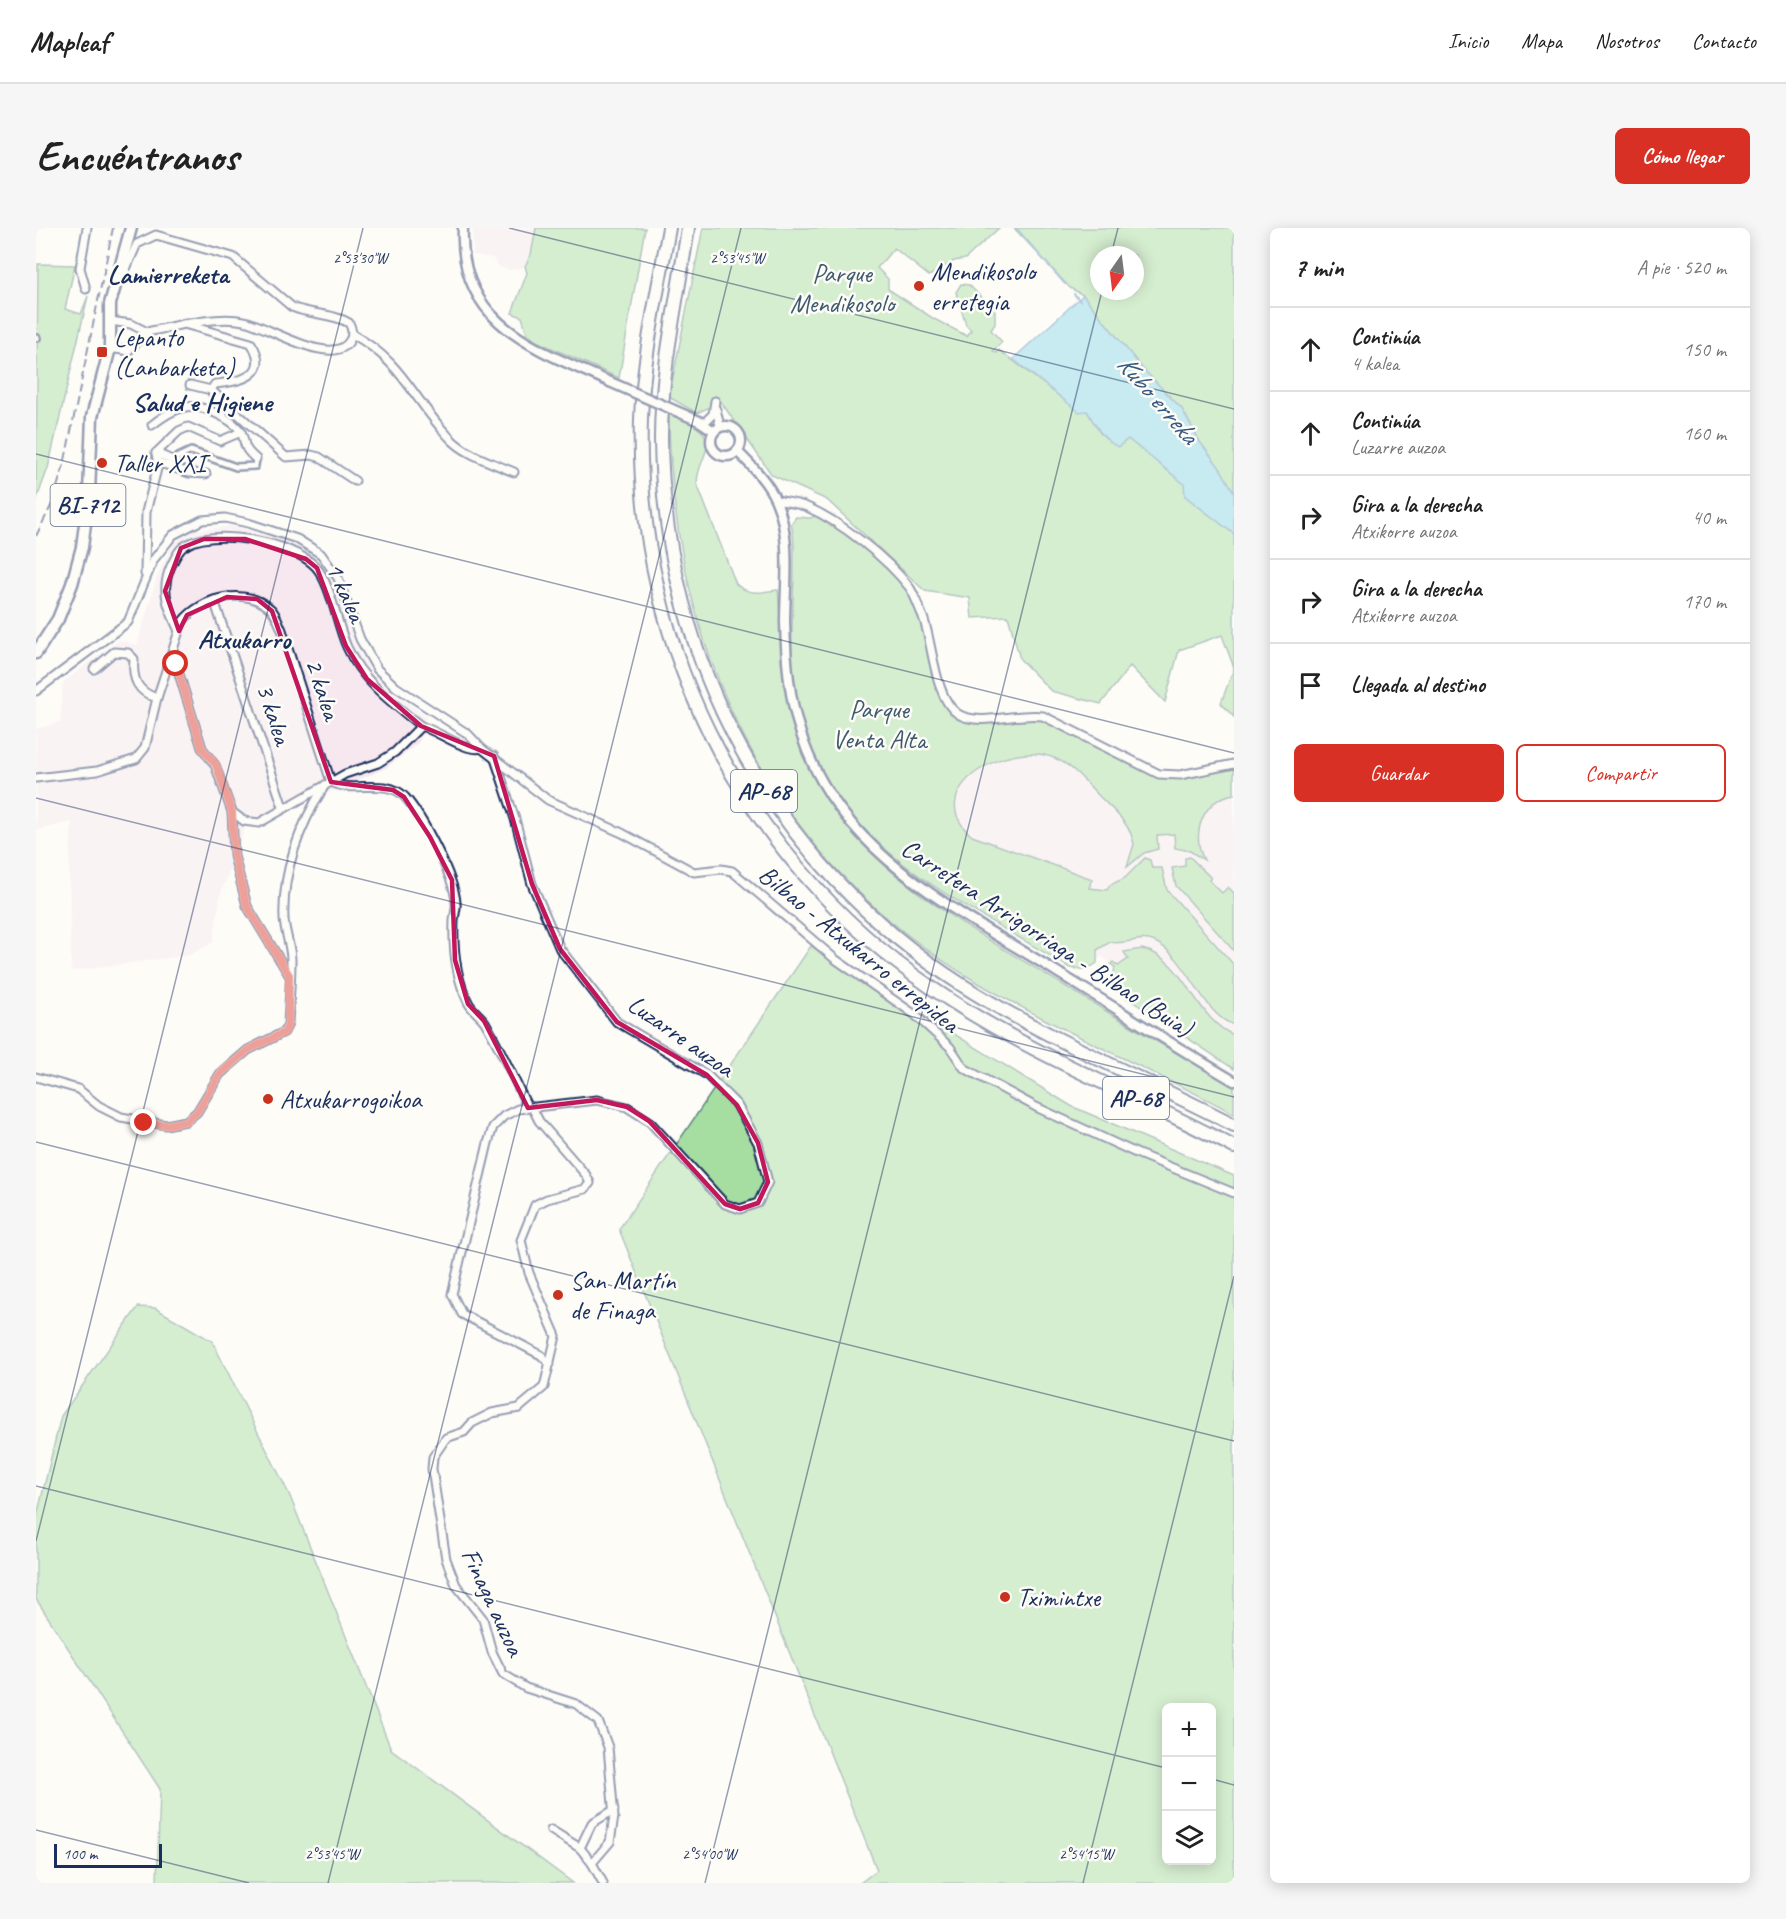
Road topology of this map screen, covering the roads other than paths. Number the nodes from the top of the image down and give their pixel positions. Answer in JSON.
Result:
{"nodes":[{"id":1,"x":87,"y":228,"type":"edge"},
{"id":2,"x":131,"y":228,"type":"edge"},
{"id":3,"x":463,"y":228,"type":"edge"},
{"id":4,"x":669,"y":228,"type":"edge"},
{"id":5,"x":688,"y":228,"type":"edge"},
{"id":6,"x":86,"y":289,"type":"dead end"},
{"id":7,"x":112,"y":292,"type":"junction"},
{"id":8,"x":110,"y":321,"type":"junction"},
{"id":9,"x":184,"y":324,"type":"junction"},
{"id":10,"x":138,"y":328,"type":"junction"},
{"id":11,"x":147,"y":333,"type":"junction"},
{"id":12,"x":352,"y":334,"type":"junction"},
{"id":13,"x":139,"y":339,"type":"junction"},
{"id":14,"x":110,"y":348,"type":"junction"},
{"id":15,"x":190,"y":385,"type":"dead end"},
{"id":16,"x":211,"y":390,"type":"junction"},
{"id":17,"x":224,"y":417,"type":"junction"},
{"id":18,"x":699,"y":422,"type":"junction"},
{"id":19,"x":152,"y":425,"type":"dead end"},
{"id":20,"x":717,"y":429,"type":"junction"},
{"id":21,"x":241,"y":432,"type":"junction"},
{"id":22,"x":737,"y":451,"type":"junction"},
{"id":23,"x":156,"y":453,"type":"junction"},
{"id":24,"x":256,"y":459,"type":"joint"},
{"id":25,"x":172,"y":460,"type":"joint"},
{"id":26,"x":158,"y":462,"type":"junction"},
{"id":27,"x":514,"y":472,"type":"dead end"},
{"id":28,"x":206,"y":474,"type":"dead end"},
{"id":29,"x":355,"y":481,"type":"dead end"},
{"id":30,"x":776,"y":500,"type":"junction"},
{"id":31,"x":145,"y":583,"type":"junction"},
{"id":32,"x":214,"y":600,"type":"junction"},
{"id":33,"x":179,"y":631,"type":"junction"},
{"id":34,"x":36,"y":653,"type":"edge"},
{"id":35,"x":169,"y":661,"type":"junction"},
{"id":36,"x":94,"y":669,"type":"dead end"},
{"id":37,"x":36,"y":691,"type":"edge"},
{"id":38,"x":157,"y":698,"type":"junction"},
{"id":39,"x":421,"y":726,"type":"junction"},
{"id":40,"x":481,"y":748,"type":"junction"},
{"id":41,"x":494,"y":756,"type":"junction"},
{"id":42,"x":1234,"y":764,"type":"edge"},
{"id":43,"x":37,"y":778,"type":"edge"},
{"id":44,"x":329,"y":783,"type":"junction"},
{"id":45,"x":283,"y":807,"type":"junction"},
{"id":46,"x":232,"y":812,"type":"junction"},
{"id":47,"x":289,"y":975,"type":"junction"},
{"id":48,"x":36,"y":1077,"type":"edge"},
{"id":49,"x":1234,"y":1081,"type":"edge"},
{"id":50,"x":530,"y":1108,"type":"junction"},
{"id":51,"x":1234,"y":1125,"type":"edge"},
{"id":52,"x":1234,"y":1147,"type":"edge"},
{"id":53,"x":1234,"y":1193,"type":"edge"},
{"id":54,"x":550,"y":1364,"type":"junction"},
{"id":55,"x":614,"y":1810,"type":"junction"},
{"id":56,"x":551,"y":1830,"type":"dead end"},
{"id":57,"x":580,"y":1848,"type":"junction"},
{"id":58,"x":592,"y":1863,"type":"junction"},
{"id":59,"x":603,"y":1883,"type":"edge"}],
"edges":[{"from":1,"to":6,"type":"street"},
{"from":2,"to":7,"type":"main road","number":"BI-712"},
{"from":3,"to":18,"type":"street","bridge":true},
{"from":4,"to":52,"type":"highway","number":"AP-68"},
{"from":5,"to":51,"type":"highway","number":"AP-68"},
{"from":7,"to":8,"type":"main road","number":"BI-712"},
{"from":7,"to":12,"type":"street"},
{"from":8,"to":10,"type":"street"},
{"from":8,"to":14,"type":"main road","number":"BI-712"},
{"from":9,"to":11,"type":"street"},
{"from":9,"to":12,"type":"street"},
{"from":9,"to":16,"type":"street"},
{"from":10,"to":11,"type":"street"},
{"from":10,"to":13,"type":"street"},
{"from":11,"to":13,"type":"street"},
{"from":12,"to":27,"type":"street"},
{"from":13,"to":14,"type":"street"},
{"from":14,"to":34,"type":"main road","number":"BI-712"},
{"from":15,"to":16,"type":"street"},
{"from":16,"to":17,"type":"street"},
{"from":16,"to":29,"type":"street"},
{"from":17,"to":19,"type":"street"},
{"from":17,"to":21,"type":"street"},
{"from":18,"to":20,"type":"street"},
{"from":18,"to":20,"type":"street"},
{"from":20,"to":22,"type":"street"},
{"from":20,"to":22,"type":"street"},
{"from":21,"to":23,"type":"street"},
{"from":21,"to":24,"type":"street"},
{"from":22,"to":30,"type":"street","name":"Carretera Arrigorriaga - Bilbao (Buia)"},
{"from":23,"to":25,"type":"street"},
{"from":23,"to":26,"type":"street"},
{"from":24,"to":25,"type":"street"},
{"from":26,"to":28,"type":"street"},
{"from":26,"to":31,"type":"street"},
{"from":30,"to":42,"type":"street"},
{"from":30,"to":49,"type":"street","name":"Carretera Arrigorriaga - Bilbao (Buia)"},
{"from":31,"to":37,"type":"street"},
{"from":31,"to":40,"type":"street"},
{"from":32,"to":33,"type":"street","name":"2 kalea"},
{"from":32,"to":44,"type":"street","name":"2 kalea"},
{"from":32,"to":45,"type":"street","name":"3 kalea"},
{"from":33,"to":35,"type":"street","name":"2 kalea"},
{"from":33,"to":39,"type":"street","name":"1 kalea"},
{"from":35,"to":38,"type":"street","name":"2 kalea"},
{"from":35,"to":46,"type":"street"},
{"from":36,"to":38,"type":"street"},
{"from":38,"to":43,"type":"street","name":"2 kalea"},
{"from":39,"to":40,"type":"street"},
{"from":39,"to":44,"type":"street"},
{"from":40,"to":41,"type":"street","name":"Bilbao - Atxukarro errepidea"},
{"from":41,"to":50,"type":"street","name":"Luzarre auzoa"},
{"from":41,"to":53,"type":"street","name":"Bilbao - Atxukarro errepidea"},
{"from":44,"to":45,"type":"street"},
{"from":44,"to":47,"type":"street"},
{"from":44,"to":50,"type":"street"},
{"from":45,"to":46,"type":"street"},
{"from":46,"to":47,"type":"street"},
{"from":47,"to":48,"type":"street"},
{"from":50,"to":54,"type":"street","name":"Finaga auzoa"},
{"from":50,"to":54,"type":"street","name":"Luzarre auzoa"},
{"from":54,"to":55,"type":"street","name":"Finaga auzoa"},
{"from":55,"to":57,"type":"street"},
{"from":55,"to":58,"type":"street"},
{"from":56,"to":57,"type":"street"},
{"from":57,"to":58,"type":"street"},
{"from":58,"to":59,"type":"street"}]}
